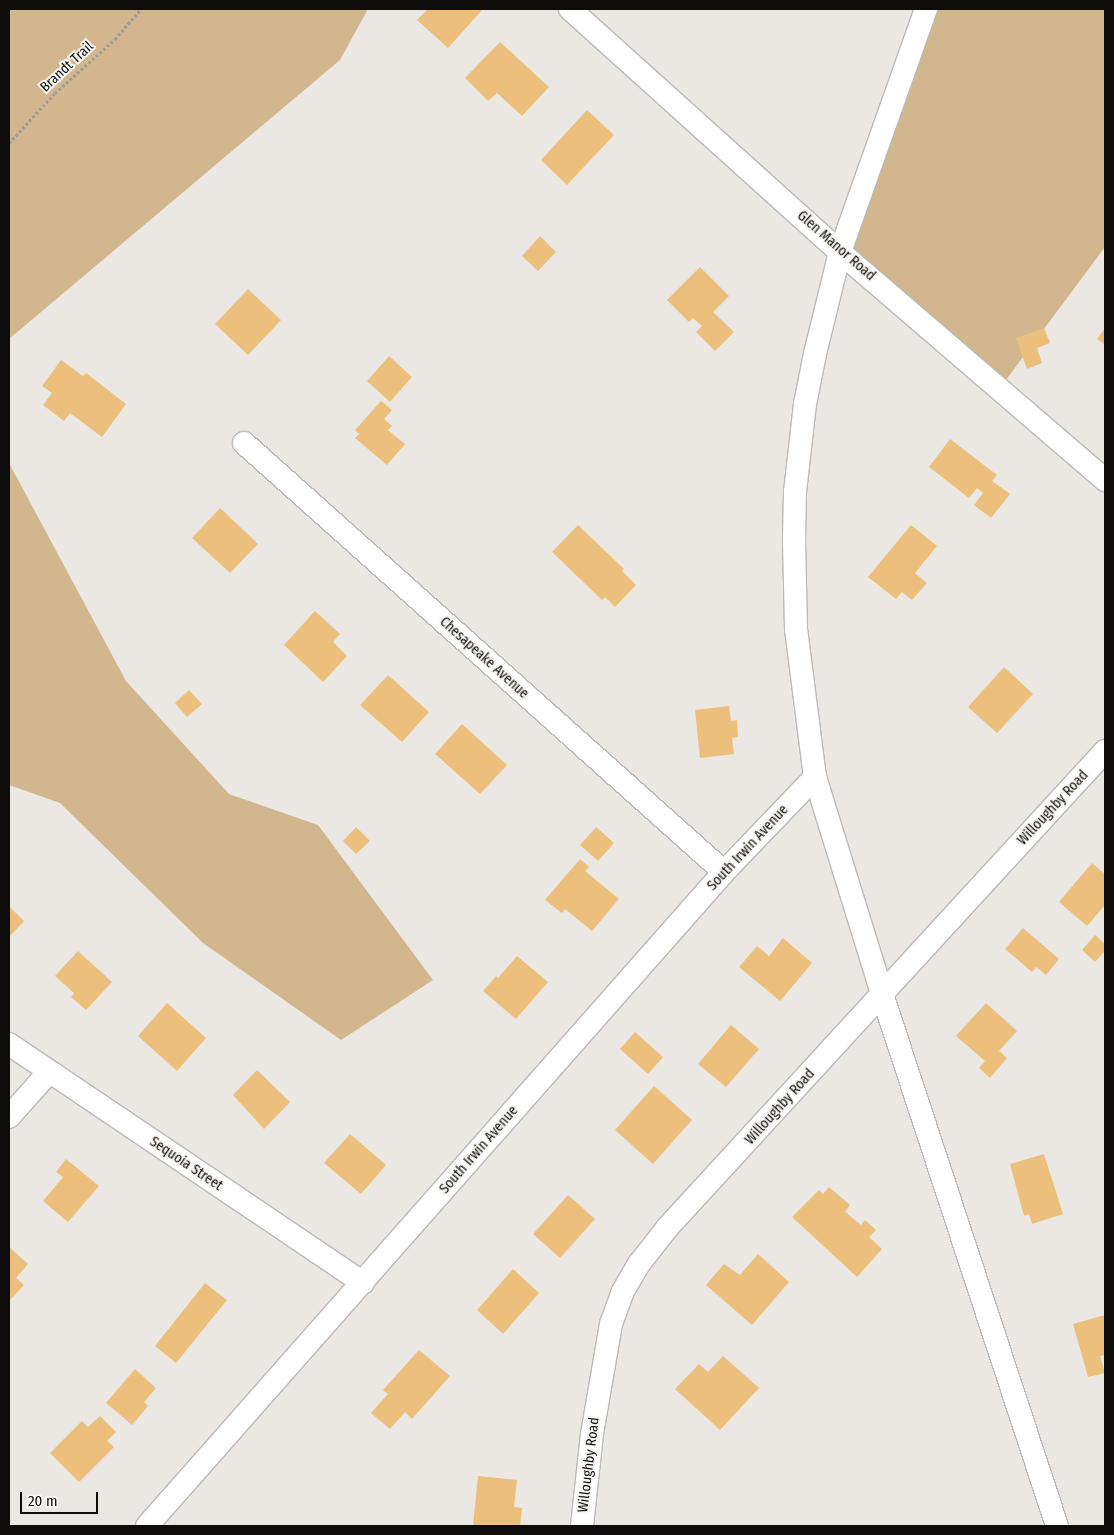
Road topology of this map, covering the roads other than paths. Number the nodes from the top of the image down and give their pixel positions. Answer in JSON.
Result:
{"nodes":[{"id":1,"x":570,"y":9,"type":"edge"},
{"id":2,"x":926,"y":9,"type":"edge"},
{"id":3,"x":840,"y":252,"type":"junction"},
{"id":4,"x":244,"y":443,"type":"dead end"},
{"id":5,"x":1105,"y":480,"type":"edge"},
{"id":6,"x":1105,"y":752,"type":"edge"},
{"id":7,"x":815,"y":777,"type":"junction"},
{"id":8,"x":724,"y":872,"type":"junction"},
{"id":9,"x":882,"y":994,"type":"junction"},
{"id":10,"x":9,"y":1044,"type":"edge"},
{"id":11,"x":49,"y":1072,"type":"junction"},
{"id":12,"x":9,"y":1117,"type":"edge"},
{"id":13,"x":363,"y":1283,"type":"junction"},
{"id":14,"x":146,"y":1526,"type":"edge"},
{"id":15,"x":582,"y":1526,"type":"edge"},
{"id":16,"x":1057,"y":1526,"type":"edge"}],
"edges":[{"from":1,"to":3,"type":"street","name":"Glen Manor Road"},
{"from":2,"to":3,"type":"street"},
{"from":3,"to":5,"type":"street","name":"Glen Manor Road"},
{"from":3,"to":7,"type":"street"},
{"from":4,"to":8,"type":"street","name":"Chesapeake Avenue"},
{"from":6,"to":9,"type":"street","name":"Willoughby Road"},
{"from":7,"to":8,"type":"street","name":"South Irwin Avenue"},
{"from":7,"to":9,"type":"street"},
{"from":8,"to":13,"type":"street","name":"South Irwin Avenue"},
{"from":9,"to":15,"type":"street","name":"Willoughby Road"},
{"from":9,"to":16,"type":"street"},
{"from":10,"to":11,"type":"street","name":"Sequoia Street"},
{"from":11,"to":12,"type":"street"},
{"from":11,"to":13,"type":"street","name":"Sequoia Street"},
{"from":13,"to":14,"type":"street","name":"South Irwin Avenue"}]}
